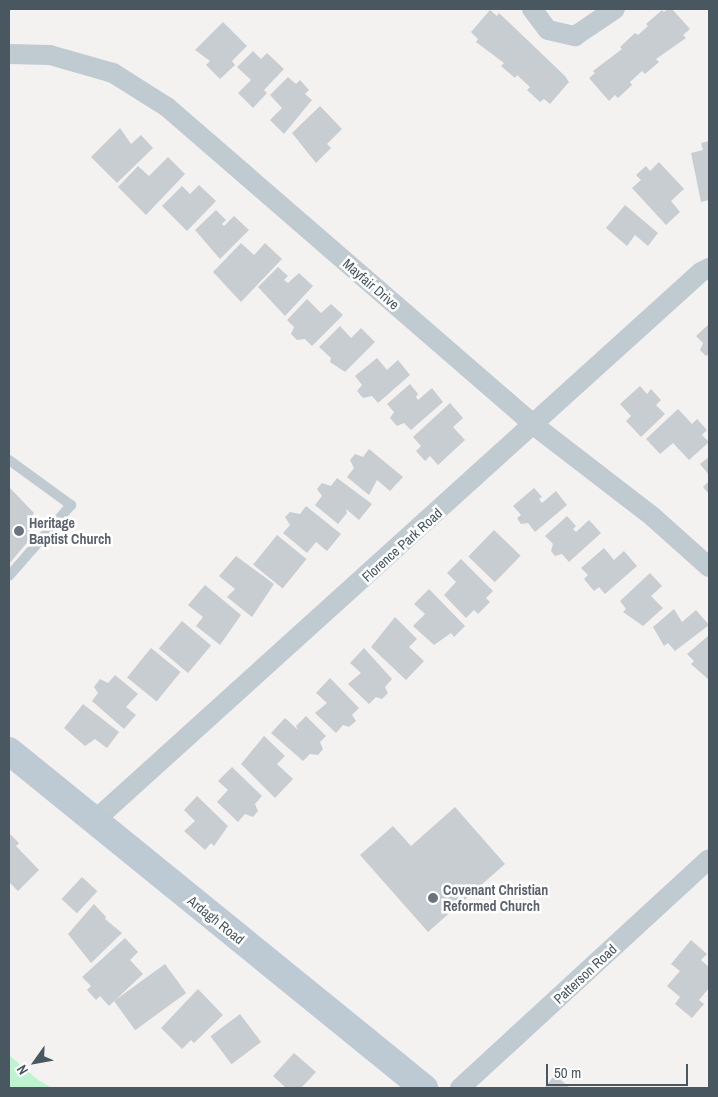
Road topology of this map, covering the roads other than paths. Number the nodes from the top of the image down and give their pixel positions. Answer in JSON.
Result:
{"nodes":[{"id":1,"x":532,"y":9,"type":"edge"},
{"id":2,"x":615,"y":9,"type":"edge"},
{"id":3,"x":9,"y":54,"type":"edge"},
{"id":4,"x":709,"y":268,"type":"edge"},
{"id":5,"x":535,"y":426,"type":"junction"},
{"id":6,"x":9,"y":460,"type":"edge"},
{"id":7,"x":709,"y":567,"type":"edge"},
{"id":8,"x":9,"y":576,"type":"edge"},
{"id":9,"x":9,"y":751,"type":"edge"},
{"id":10,"x":94,"y":821,"type":"junction"},
{"id":11,"x":709,"y":859,"type":"edge"},
{"id":12,"x":424,"y":1088,"type":"edge"},
{"id":13,"x":460,"y":1088,"type":"edge"}],
"edges":[{"from":1,"to":2,"type":"street"},
{"from":3,"to":5,"type":"street","name":"Mayfair Drive"},
{"from":4,"to":5,"type":"street","name":"Florence Park Road"},
{"from":5,"to":7,"type":"street","name":"Mayfair Drive"},
{"from":5,"to":10,"type":"street","name":"Florence Park Road"},
{"from":6,"to":8,"type":"lane"},
{"from":9,"to":10,"type":"street","name":"Ardagh Road"},
{"from":10,"to":12,"type":"street","name":"Ardagh Road"},
{"from":11,"to":13,"type":"street","name":"Patterson Road"}]}
